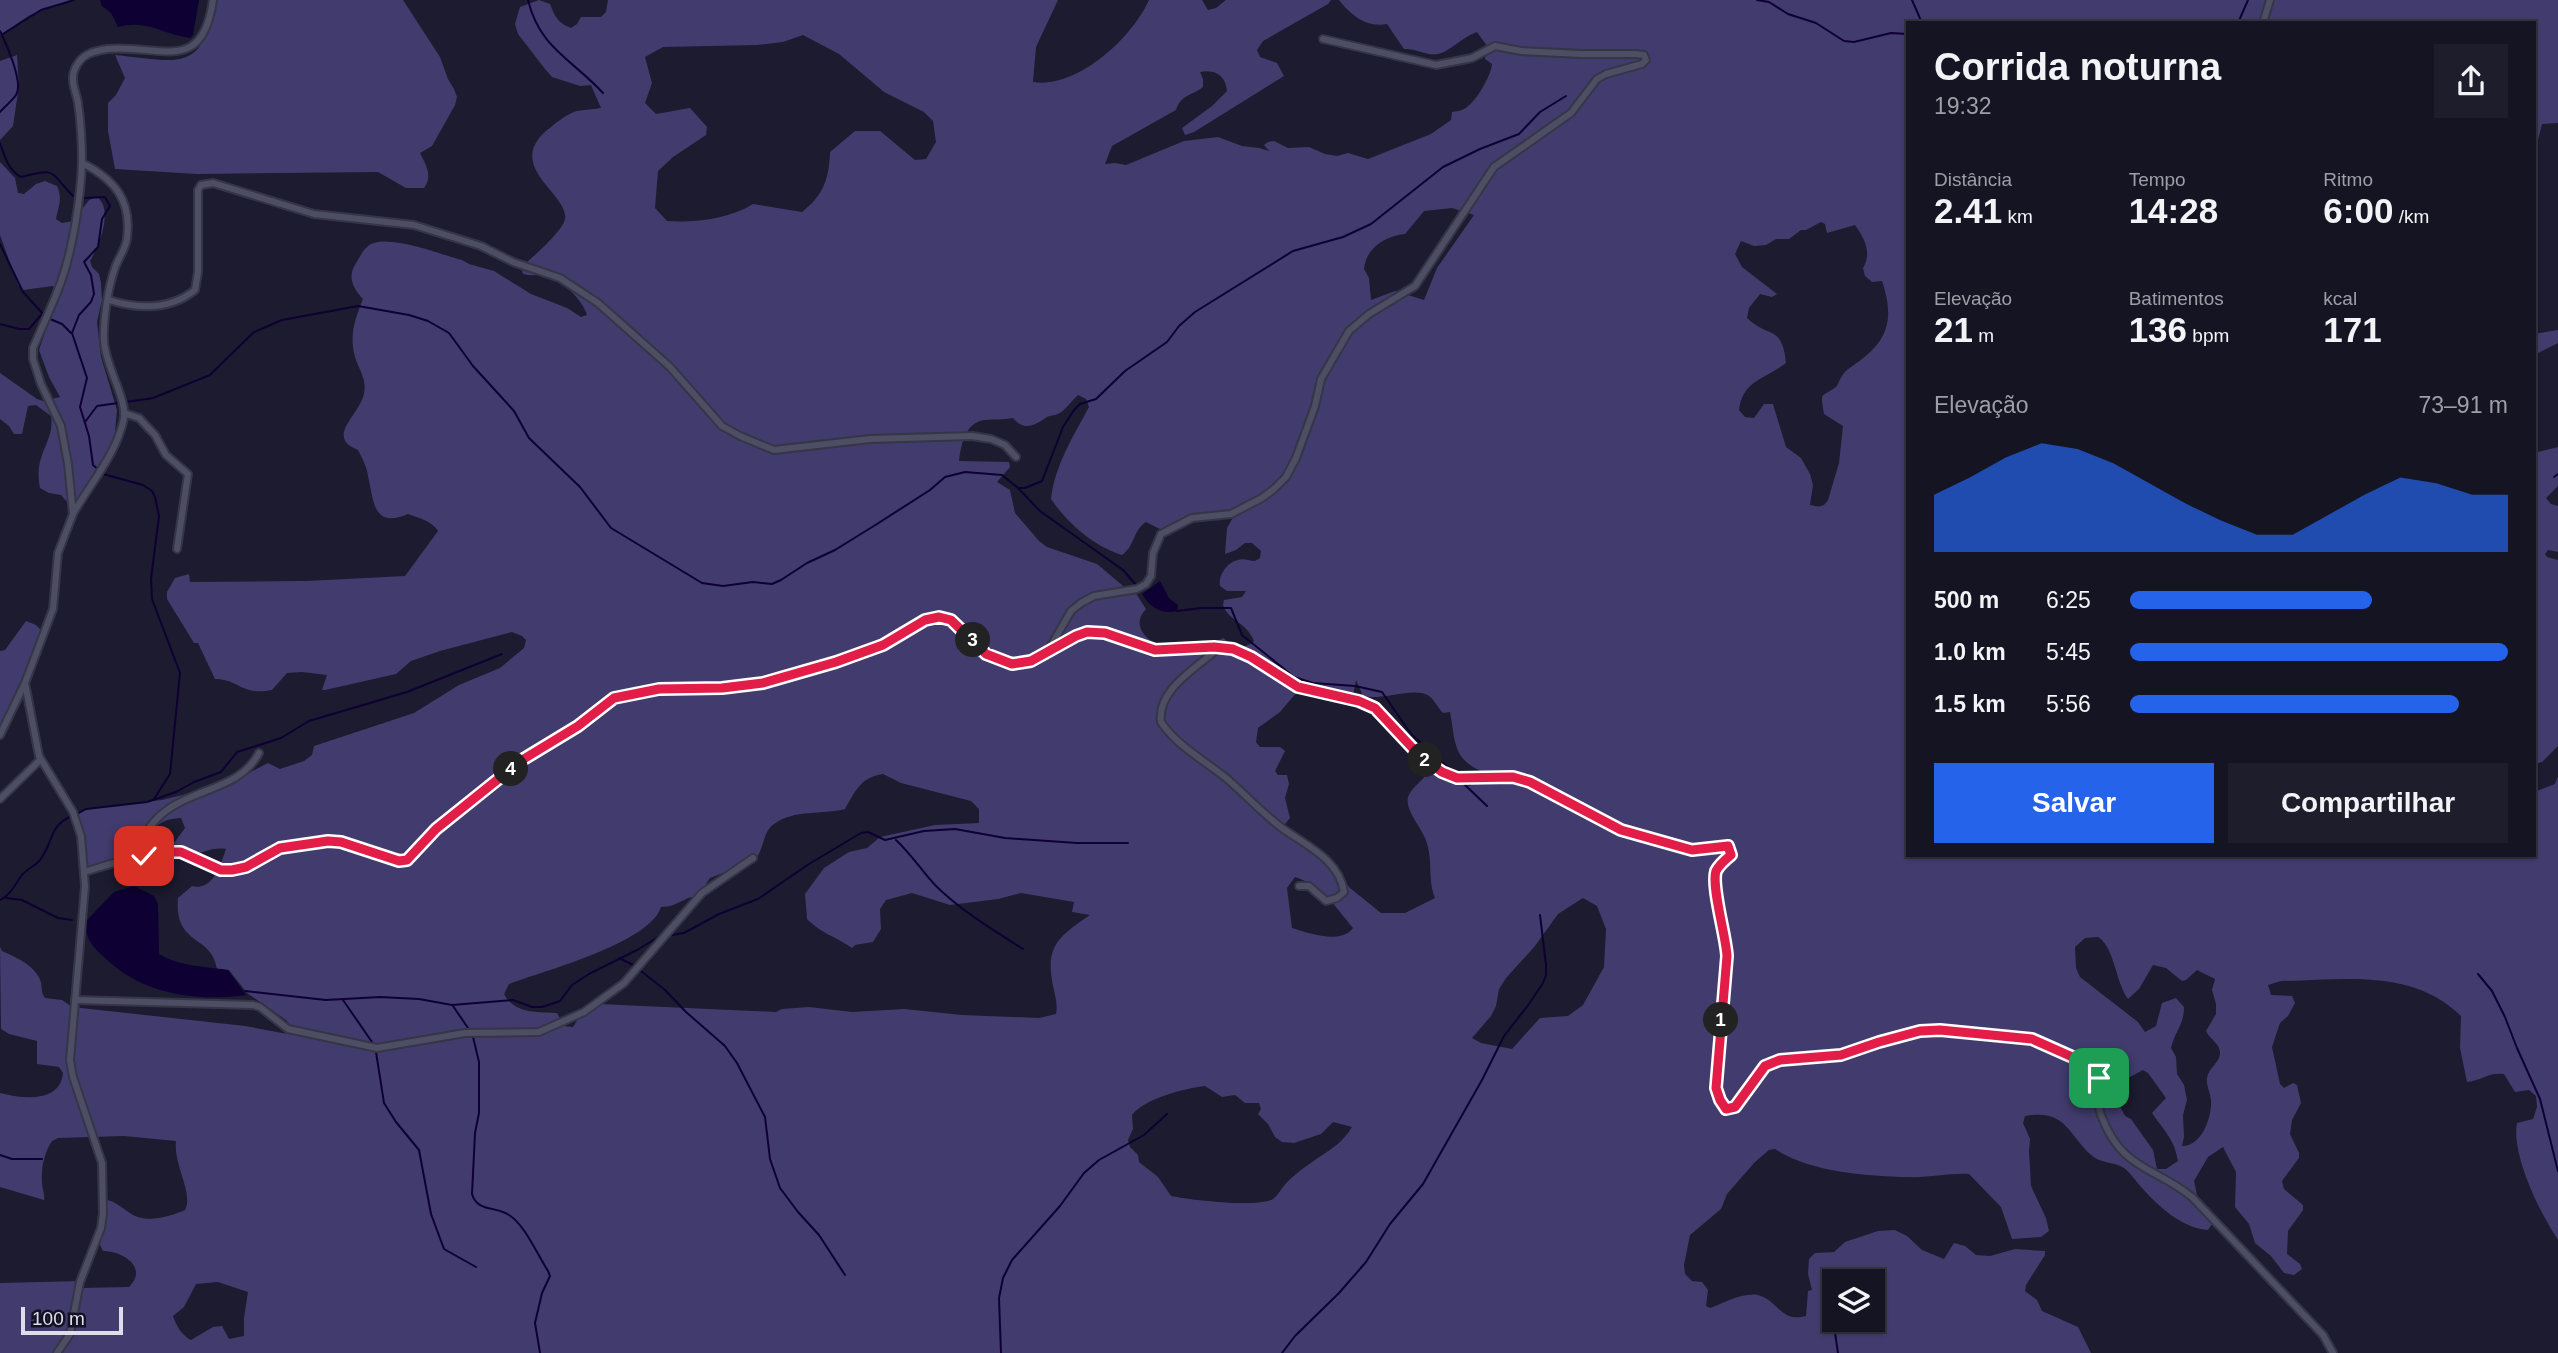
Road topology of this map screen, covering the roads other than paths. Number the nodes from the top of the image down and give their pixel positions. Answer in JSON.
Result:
{"nodes":[{"id":1,"x":213,"y":0,"type":"edge"},
{"id":2,"x":2270,"y":0,"type":"edge"},
{"id":3,"x":2264,"y":21,"type":"edge"},
{"id":4,"x":1323,"y":39,"type":"dead end"},
{"id":5,"x":82,"y":163,"type":"junction"},
{"id":6,"x":109,"y":300,"type":"junction"},
{"id":7,"x":124,"y":413,"type":"junction"},
{"id":8,"x":1016,"y":457,"type":"dead end"},
{"id":9,"x":73,"y":514,"type":"junction"},
{"id":10,"x":177,"y":549,"type":"dead end"},
{"id":11,"x":1214,"y":647,"type":"junction"},
{"id":12,"x":1047,"y":653,"type":"junction"},
{"id":13,"x":25,"y":683,"type":"junction"},
{"id":14,"x":0,"y":735,"type":"edge"},
{"id":15,"x":259,"y":753,"type":"dead end"},
{"id":16,"x":40,"y":760,"type":"junction"},
{"id":17,"x":0,"y":799,"type":"edge"},
{"id":18,"x":752,"y":858,"type":"dead end"},
{"id":19,"x":129,"y":859,"type":"junction"},
{"id":20,"x":84,"y":872,"type":"junction"},
{"id":21,"x":1299,"y":886,"type":"dead end"},
{"id":22,"x":75,"y":1000,"type":"junction"},
{"id":23,"x":57,"y":1353,"type":"edge"},
{"id":24,"x":2333,"y":1353,"type":"edge"}],
"edges":[{"from":1,"to":5,"type":"street"},
{"from":2,"to":3,"type":"street"},
{"from":4,"to":12,"type":"street"},
{"from":5,"to":6,"type":"street"},
{"from":5,"to":9,"type":"street"},
{"from":6,"to":7,"type":"street"},
{"from":6,"to":8,"type":"street"},
{"from":7,"to":9,"type":"street"},
{"from":7,"to":10,"type":"street"},
{"from":9,"to":13,"type":"street"},
{"from":11,"to":12,"type":"street"},
{"from":11,"to":21,"type":"street"},
{"from":11,"to":24,"type":"street"},
{"from":12,"to":19,"type":"street"},
{"from":13,"to":14,"type":"street"},
{"from":13,"to":16,"type":"street"},
{"from":15,"to":19,"type":"street"},
{"from":16,"to":17,"type":"street"},
{"from":16,"to":20,"type":"street"},
{"from":18,"to":22,"type":"street"},
{"from":19,"to":20,"type":"street"},
{"from":20,"to":22,"type":"street"},
{"from":22,"to":23,"type":"street"}]}
